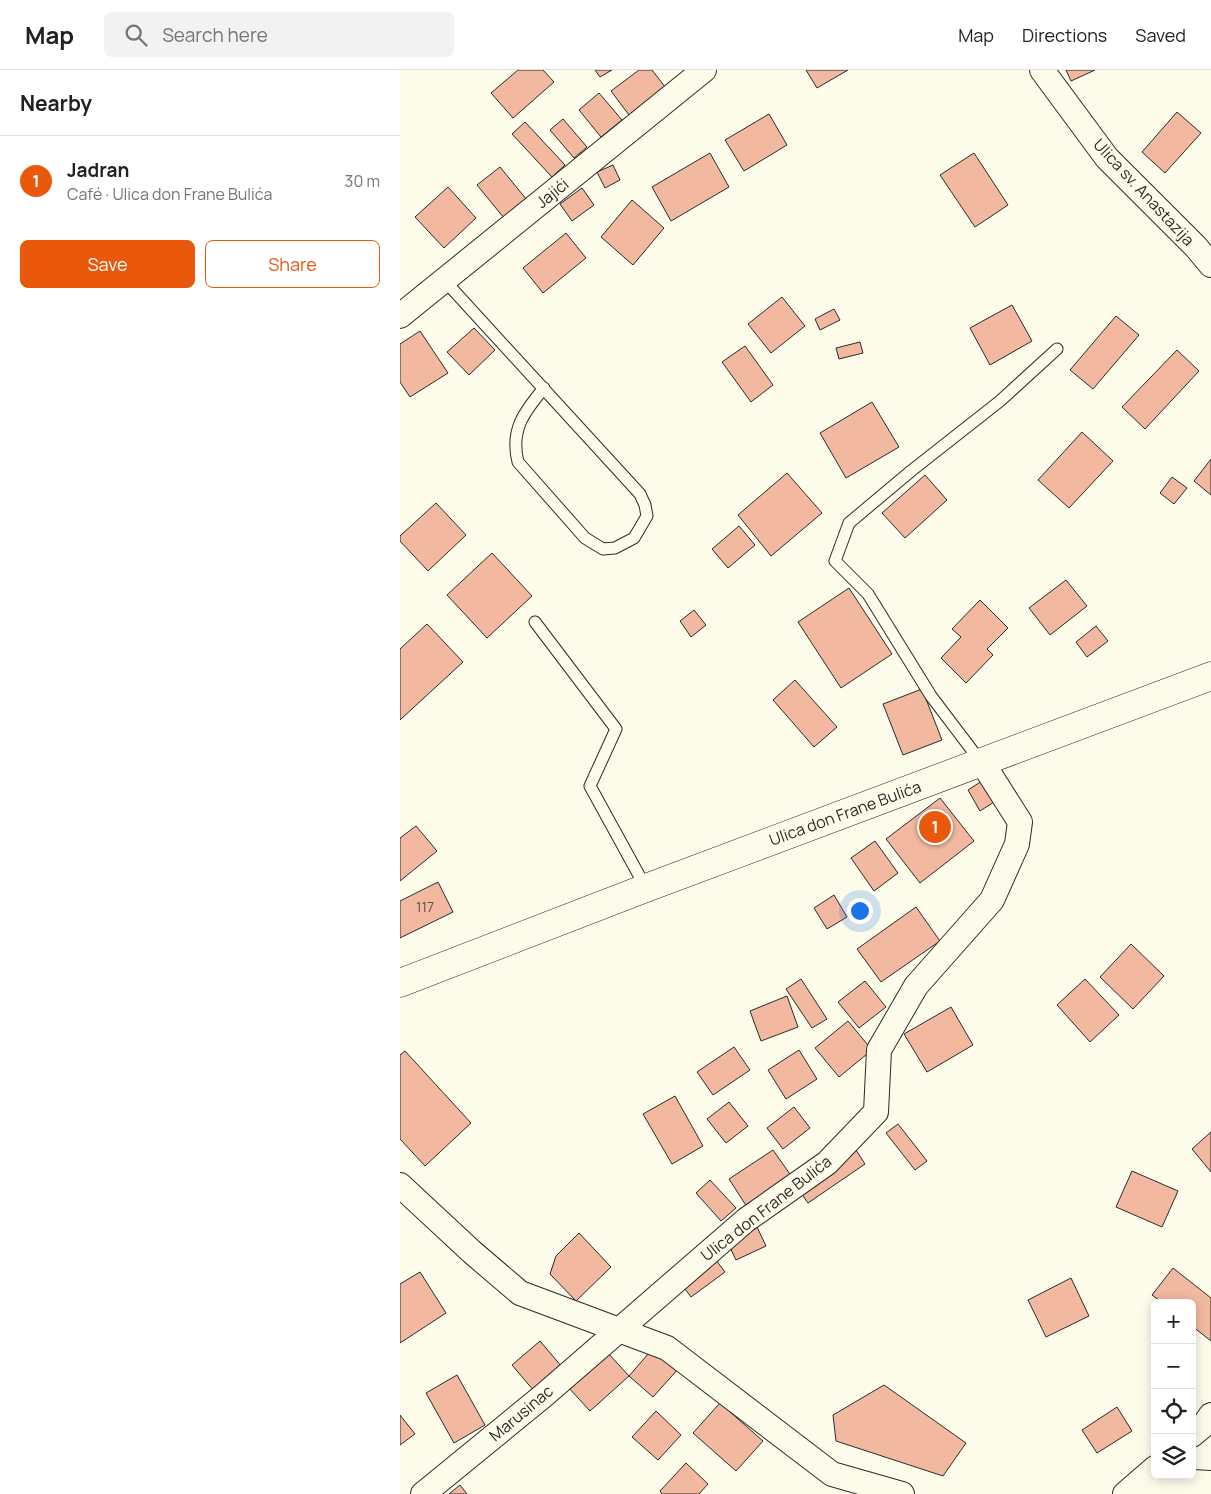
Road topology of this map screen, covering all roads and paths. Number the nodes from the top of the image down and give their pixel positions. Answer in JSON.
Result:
{"nodes":[{"id":1,"x":704,"y":70,"type":"edge"},
{"id":2,"x":1042,"y":70,"type":"edge"},
{"id":3,"x":1211,"y":265,"type":"edge"},
{"id":4,"x":444,"y":280,"type":"junction"},
{"id":5,"x":400,"y":316,"type":"edge"},
{"id":6,"x":1057,"y":349,"type":"dead end"},
{"id":7,"x":544,"y":388,"type":"junction"},
{"id":8,"x":535,"y":622,"type":"dead end"},
{"id":9,"x":1211,"y":676,"type":"edge"},
{"id":10,"x":982,"y":762,"type":"junction"},
{"id":11,"x":646,"y":888,"type":"junction"},
{"id":12,"x":400,"y":983,"type":"edge"},
{"id":13,"x":400,"y":1185,"type":"edge"},
{"id":14,"x":618,"y":1330,"type":"junction"},
{"id":15,"x":1211,"y":1415,"type":"edge"},
{"id":16,"x":1193,"y":1434,"type":"edge"},
{"id":17,"x":1151,"y":1471,"type":"edge"},
{"id":18,"x":1211,"y":1483,"type":"edge"},
{"id":19,"x":423,"y":1494,"type":"edge"},
{"id":20,"x":902,"y":1494,"type":"edge"},
{"id":21,"x":1125,"y":1494,"type":"edge"},
{"id":22,"x":1153,"y":1494,"type":"edge"}],
"edges":[{"from":1,"to":4,"type":"street","name":"Jajići"},
{"from":2,"to":3,"type":"street","name":"Ulica sv. Anastazija"},
{"from":4,"to":5,"type":"street","name":"Jajići"},
{"from":4,"to":7,"type":"lane"},
{"from":6,"to":10,"type":"lane"},
{"from":7,"to":7,"type":"lane"},
{"from":8,"to":11,"type":"lane"},
{"from":9,"to":10,"type":"street","name":"Ulica don Frane Bulića"},
{"from":10,"to":11,"type":"street","name":"Ulica don Frane Bulića"},
{"from":10,"to":14,"type":"street","name":"Ulica don Frane Bulića"},
{"from":11,"to":12,"type":"street","name":"Ulica don Frane Bulića"},
{"from":13,"to":14,"type":"street"},
{"from":14,"to":19,"type":"street","name":"Marusinac"},
{"from":14,"to":20,"type":"street"},
{"from":15,"to":16,"type":"street"},
{"from":17,"to":21,"type":"street"},
{"from":18,"to":22,"type":"street"}]}
